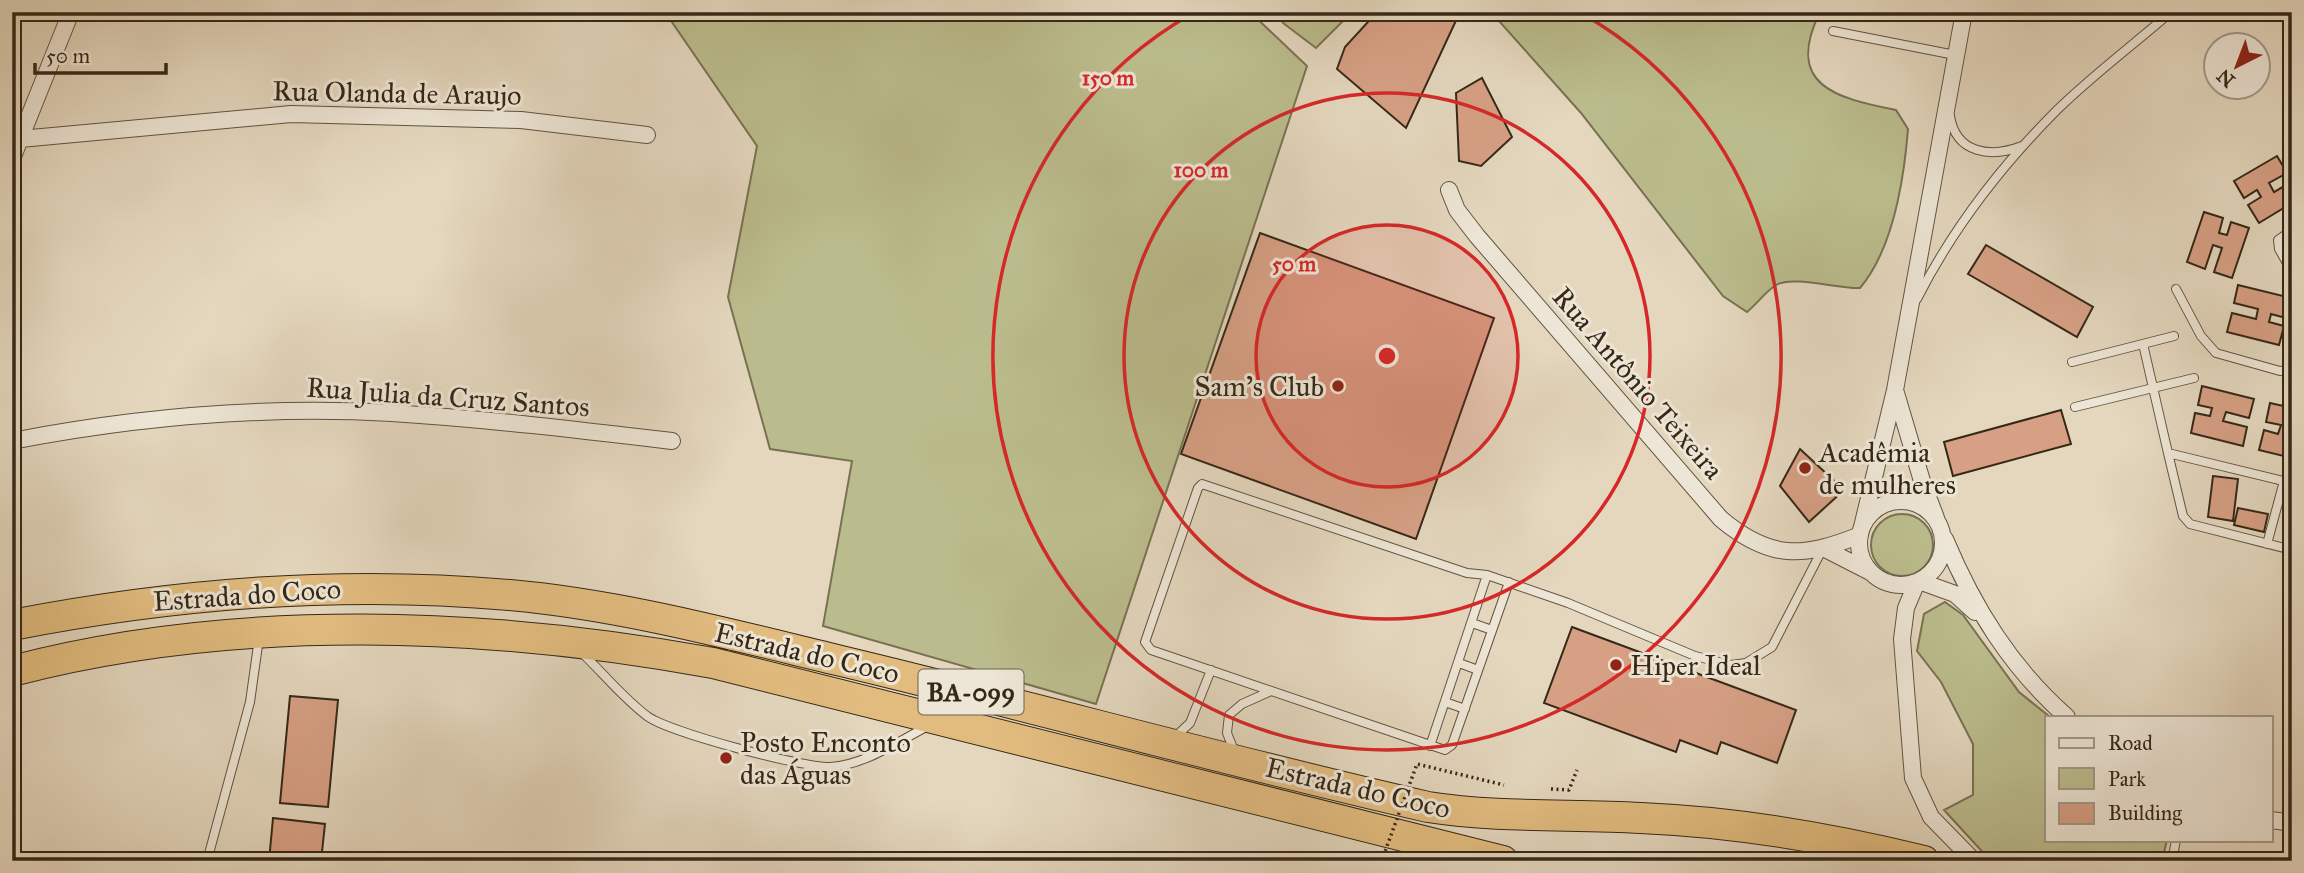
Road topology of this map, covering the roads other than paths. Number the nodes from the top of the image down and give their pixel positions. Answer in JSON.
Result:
{"nodes":[{"id":1,"x":71,"y":12,"type":"edge"},
{"id":2,"x":1964,"y":12,"type":"edge"},
{"id":3,"x":2171,"y":12,"type":"edge"},
{"id":4,"x":1833,"y":31,"type":"dead end"},
{"id":5,"x":1955,"y":55,"type":"junction"},
{"id":6,"x":1948,"y":95,"type":"junction"},
{"id":7,"x":647,"y":135,"type":"dead end"},
{"id":8,"x":20,"y":139,"type":"junction"},
{"id":9,"x":2022,"y":146,"type":"junction"},
{"id":10,"x":12,"y":159,"type":"edge"},
{"id":11,"x":1449,"y":190,"type":"dead end"},
{"id":12,"x":2292,"y":230,"type":"edge"},
{"id":13,"x":2292,"y":272,"type":"edge"},
{"id":14,"x":2176,"y":289,"type":"dead end"},
{"id":15,"x":1908,"y":317,"type":"junction"},
{"id":16,"x":2174,"y":336,"type":"dead end"},
{"id":17,"x":2143,"y":344,"type":"junction"},
{"id":18,"x":2072,"y":362,"type":"dead end"},
{"id":19,"x":2292,"y":365,"type":"edge"},
{"id":20,"x":2194,"y":378,"type":"dead end"},
{"id":21,"x":2153,"y":388,"type":"junction"},
{"id":22,"x":1895,"y":390,"type":"junction"},
{"id":23,"x":2075,"y":407,"type":"dead end"},
{"id":24,"x":12,"y":441,"type":"edge"},
{"id":25,"x":672,"y":441,"type":"dead end"},
{"id":26,"x":2168,"y":453,"type":"junction"},
{"id":27,"x":2288,"y":482,"type":"edge"},
{"id":28,"x":1940,"y":527,"type":"junction"},
{"id":29,"x":1861,"y":531,"type":"junction"},
{"id":30,"x":2267,"y":544,"type":"junction"},
{"id":31,"x":1824,"y":549,"type":"junction"},
{"id":32,"x":2292,"y":550,"type":"edge"},
{"id":33,"x":1871,"y":573,"type":"junction"},
{"id":34,"x":1488,"y":575,"type":"junction"},
{"id":35,"x":1509,"y":582,"type":"junction"},
{"id":36,"x":1918,"y":582,"type":"junction"},
{"id":37,"x":1984,"y":621,"type":"junction"},
{"id":38,"x":1472,"y":623,"type":"junction"},
{"id":39,"x":12,"y":625,"type":"edge"},
{"id":40,"x":1492,"y":630,"type":"junction"},
{"id":41,"x":260,"y":632,"type":"junction"},
{"id":42,"x":572,"y":643,"type":"junction"},
{"id":43,"x":1459,"y":663,"type":"junction"},
{"id":44,"x":1211,"y":670,"type":"junction"},
{"id":45,"x":1478,"y":670,"type":"junction"},
{"id":46,"x":12,"y":671,"type":"edge"},
{"id":47,"x":1271,"y":691,"type":"junction"},
{"id":48,"x":1445,"y":702,"type":"junction"},
{"id":49,"x":1465,"y":709,"type":"junction"},
{"id":50,"x":2066,"y":716,"type":"edge"},
{"id":51,"x":939,"y":720,"type":"junction"},
{"id":52,"x":1168,"y":741,"type":"junction"},
{"id":53,"x":1430,"y":746,"type":"junction"},
{"id":54,"x":1238,"y":759,"type":"junction"},
{"id":55,"x":2272,"y":820,"type":"edge"},
{"id":56,"x":2292,"y":823,"type":"edge"},
{"id":57,"x":2176,"y":842,"type":"edge"},
{"id":58,"x":1849,"y":843,"type":"junction"},
{"id":59,"x":206,"y":861,"type":"edge"},
{"id":60,"x":1503,"y":861,"type":"edge"},
{"id":61,"x":1876,"y":861,"type":"edge"},
{"id":62,"x":1924,"y":861,"type":"edge"},
{"id":63,"x":1974,"y":861,"type":"edge"},
{"id":64,"x":2172,"y":861,"type":"edge"}],
"edges":[{"from":1,"to":8,"type":"street"},
{"from":2,"to":5,"type":"street"},
{"from":3,"to":9,"type":"lane"},
{"from":4,"to":5,"type":"lane"},
{"from":5,"to":6,"type":"street"},
{"from":6,"to":9,"type":"lane"},
{"from":6,"to":15,"type":"street"},
{"from":7,"to":8,"type":"street","name":"Rua Olanda de Araujo"},
{"from":8,"to":10,"type":"street"},
{"from":9,"to":15,"type":"lane"},
{"from":11,"to":31,"type":"street","name":"Rua Antônio Teixeira"},
{"from":12,"to":13,"type":"lane"},
{"from":14,"to":19,"type":"lane"},
{"from":15,"to":22,"type":"street"},
{"from":16,"to":17,"type":"lane"},
{"from":17,"to":18,"type":"lane"},
{"from":17,"to":21,"type":"lane"},
{"from":20,"to":21,"type":"lane"},
{"from":21,"to":23,"type":"lane"},
{"from":21,"to":26,"type":"lane"},
{"from":22,"to":28,"type":"street"},
{"from":22,"to":29,"type":"street"},
{"from":24,"to":25,"type":"street","name":"Rua Julia da Cruz Santos"},
{"from":26,"to":27,"type":"lane"},
{"from":26,"to":30,"type":"lane"},
{"from":27,"to":30,"type":"lane"},
{"from":28,"to":29,"type":"street"},
{"from":28,"to":36,"type":"street"},
{"from":28,"to":37,"type":"street"},
{"from":29,"to":31,"type":"street","name":"Rua Antônio Teixeira"},
{"from":29,"to":33,"type":"street"},
{"from":30,"to":32,"type":"lane"},
{"from":31,"to":33,"type":"street","name":"Rua Antônio Teixeira"},
{"from":31,"to":35,"type":"lane"},
{"from":33,"to":36,"type":"street"},
{"from":34,"to":35,"type":"lane"},
{"from":34,"to":38,"type":"lane"},
{"from":34,"to":44,"type":"lane"},
{"from":35,"to":40,"type":"lane"},
{"from":36,"to":37,"type":"street"},
{"from":36,"to":63,"type":"street"},
{"from":37,"to":50,"type":"street"},
{"from":38,"to":40,"type":"lane"},
{"from":38,"to":43,"type":"lane"},
{"from":39,"to":52,"type":"highway","name":"Estrada do Coco","number":"BA-099"},
{"from":40,"to":45,"type":"lane"},
{"from":41,"to":42,"type":"highway","name":"Estrada do Coco","number":"BA-099"},
{"from":41,"to":46,"type":"highway","name":"Estrada do Coco","number":"BA-099"},
{"from":41,"to":59,"type":"lane"},
{"from":42,"to":51,"type":"highway","name":"Estrada do Coco","number":"BA-099"},
{"from":42,"to":51,"type":"lane"},
{"from":43,"to":45,"type":"lane"},
{"from":43,"to":48,"type":"lane"},
{"from":44,"to":47,"type":"lane"},
{"from":44,"to":52,"type":"lane"},
{"from":45,"to":49,"type":"lane"},
{"from":47,"to":53,"type":"lane"},
{"from":47,"to":54,"type":"lane"},
{"from":48,"to":49,"type":"lane"},
{"from":48,"to":53,"type":"lane"},
{"from":49,"to":53,"type":"lane"},
{"from":51,"to":60,"type":"highway","name":"Estrada do Coco","number":"BA-099"},
{"from":52,"to":54,"type":"highway","name":"Estrada do Coco","number":"BA-099"},
{"from":54,"to":58,"type":"highway","name":"Estrada do Coco","number":"BA-099"},
{"from":55,"to":56,"type":"street"},
{"from":57,"to":64,"type":"lane"},
{"from":58,"to":61,"type":"highway"},
{"from":58,"to":62,"type":"highway","name":"Estrada do Coco","number":"BA-099"}]}
